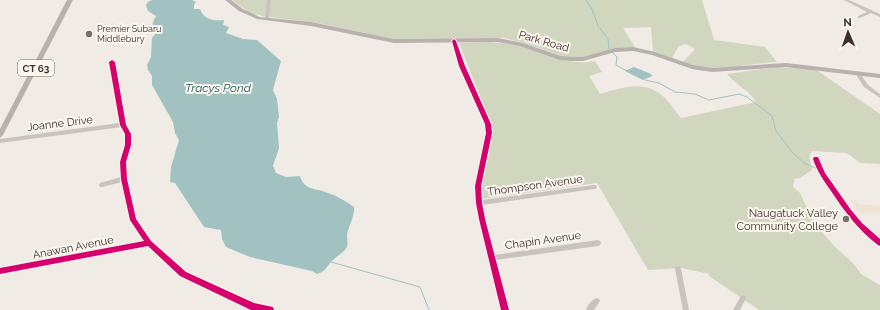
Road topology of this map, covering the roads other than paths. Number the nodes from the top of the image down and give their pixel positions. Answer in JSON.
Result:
{"nodes":[{"id":1,"x":70,"y":0,"type":"edge"},
{"id":2,"x":228,"y":0,"type":"edge"},
{"id":3,"x":269,"y":0,"type":"edge"},
{"id":4,"x":846,"y":0,"type":"edge"},
{"id":5,"x":870,"y":12,"type":"junction"},
{"id":6,"x":880,"y":16,"type":"edge"},
{"id":7,"x":859,"y":17,"type":"dead end"},
{"id":8,"x":266,"y":19,"type":"junction"},
{"id":9,"x":454,"y":40,"type":"junction"},
{"id":10,"x":112,"y":62,"type":"dead end"},
{"id":11,"x":858,"y":73,"type":"junction"},
{"id":12,"x":880,"y":76,"type":"edge"},
{"id":13,"x":880,"y":96,"type":"edge"},
{"id":14,"x":123,"y":125,"type":"junction"},
{"id":15,"x":0,"y":135,"type":"edge"},
{"id":16,"x":0,"y":141,"type":"edge"},
{"id":17,"x":816,"y":159,"type":"dead end"},
{"id":18,"x":124,"y":179,"type":"junction"},
{"id":19,"x":102,"y":185,"type":"dead end"},
{"id":20,"x":594,"y":187,"type":"dead end"},
{"id":21,"x":479,"y":203,"type":"junction"},
{"id":22,"x":149,"y":243,"type":"junction"},
{"id":23,"x":598,"y":243,"type":"dead end"},
{"id":24,"x":880,"y":243,"type":"edge"},
{"id":25,"x":491,"y":258,"type":"junction"},
{"id":26,"x":678,"y":268,"type":"dead end"},
{"id":27,"x":0,"y":271,"type":"edge"},
{"id":28,"x":743,"y":298,"type":"dead end"},
{"id":29,"x":597,"y":301,"type":"dead end"},
{"id":30,"x":250,"y":309,"type":"edge"},
{"id":31,"x":270,"y":310,"type":"edge"},
{"id":32,"x":505,"y":310,"type":"edge"},
{"id":33,"x":589,"y":310,"type":"edge"},
{"id":34,"x":686,"y":310,"type":"edge"},
{"id":35,"x":736,"y":310,"type":"edge"}],
"edges":[{"from":1,"to":15,"type":"main road","number":"CT 63"},
{"from":2,"to":8,"type":"main road","name":"Park Road"},
{"from":3,"to":8,"type":"street"},
{"from":4,"to":5,"type":"street"},
{"from":5,"to":6,"type":"street"},
{"from":5,"to":7,"type":"street"},
{"from":8,"to":9,"type":"main road","name":"Park Road"},
{"from":9,"to":11,"type":"main road","name":"Park Road"},
{"from":9,"to":21,"type":"street"},
{"from":10,"to":14,"type":"street"},
{"from":11,"to":12,"type":"main road","name":"Park Road"},
{"from":11,"to":13,"type":"street"},
{"from":14,"to":16,"type":"street","name":"Joanne Drive"},
{"from":14,"to":18,"type":"street"},
{"from":17,"to":24,"type":"street"},
{"from":18,"to":19,"type":"street"},
{"from":18,"to":22,"type":"street"},
{"from":20,"to":21,"type":"street","name":"Thompson Avenue"},
{"from":21,"to":25,"type":"street"},
{"from":22,"to":27,"type":"street","name":"Anawan Avenue"},
{"from":22,"to":30,"type":"street"},
{"from":23,"to":25,"type":"street","name":"Chapin Avenue"},
{"from":25,"to":32,"type":"street"},
{"from":26,"to":34,"type":"street"},
{"from":28,"to":35,"type":"street"},
{"from":29,"to":33,"type":"street"},
{"from":30,"to":31,"type":"street"}]}
